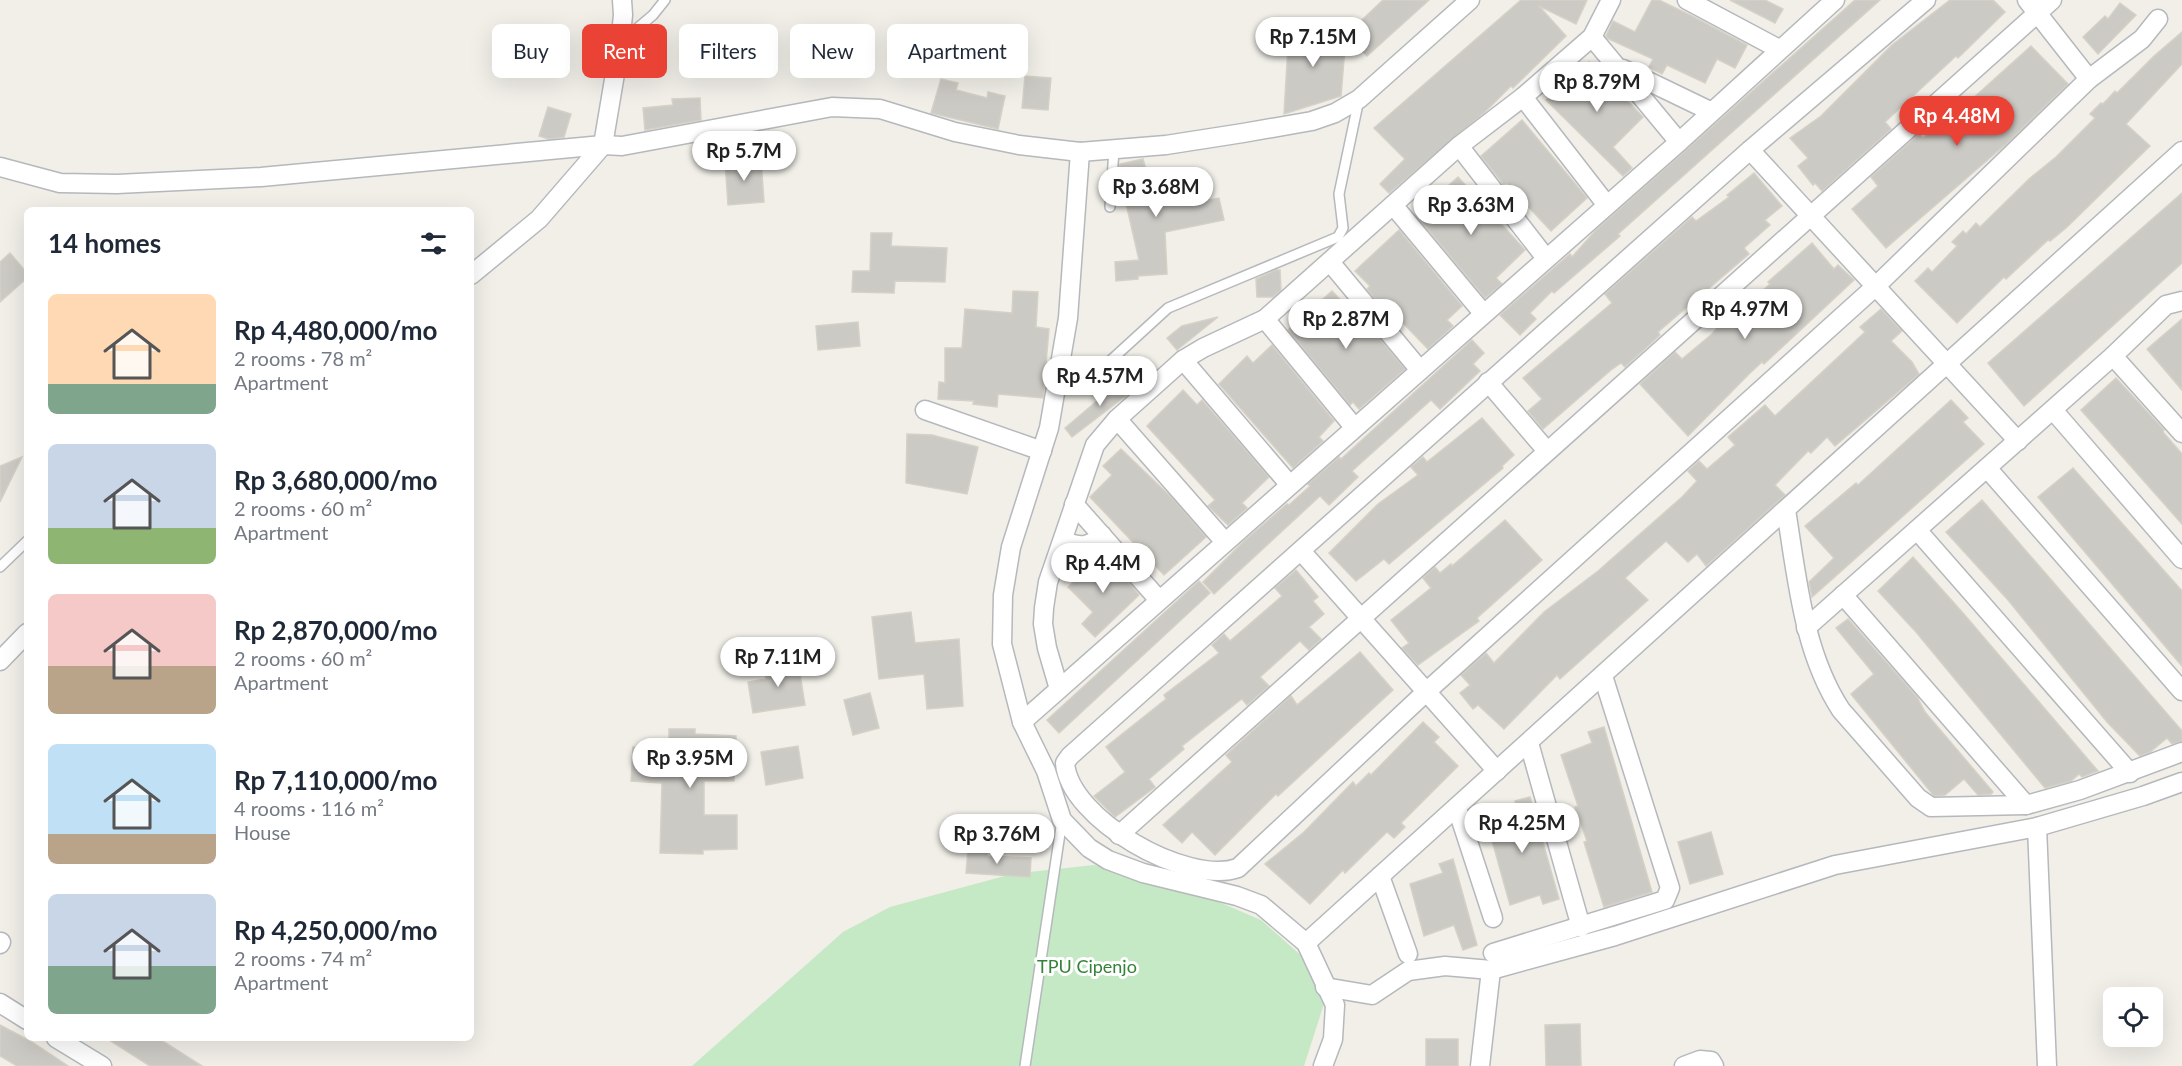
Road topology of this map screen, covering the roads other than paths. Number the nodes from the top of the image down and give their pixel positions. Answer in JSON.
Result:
{"nodes":[{"id":1,"x":622,"y":0,"type":"edge"},
{"id":2,"x":665,"y":0,"type":"edge"},
{"id":3,"x":1470,"y":0,"type":"edge"},
{"id":4,"x":1611,"y":0,"type":"edge"},
{"id":5,"x":1687,"y":0,"type":"edge"},
{"id":6,"x":1835,"y":0,"type":"edge"},
{"id":7,"x":1926,"y":0,"type":"edge"},
{"id":8,"x":2039,"y":4,"type":"edge"},
{"id":9,"x":2158,"y":19,"type":"dead end"},
{"id":10,"x":623,"y":24,"type":"edge"},
{"id":11,"x":643,"y":24,"type":"edge"},
{"id":12,"x":1592,"y":37,"type":"junction"},
{"id":13,"x":1779,"y":49,"type":"junction"},
{"id":14,"x":1616,"y":66,"type":"junction"},
{"id":15,"x":614,"y":78,"type":"edge"},
{"id":16,"x":2089,"y":80,"type":"junction"},
{"id":17,"x":1522,"y":97,"type":"junction"},
{"id":18,"x":1359,"y":99,"type":"junction"},
{"id":19,"x":1710,"y":111,"type":"junction"},
{"id":20,"x":1679,"y":142,"type":"junction"},
{"id":21,"x":603,"y":145,"type":"junction"},
{"id":22,"x":1459,"y":146,"type":"junction"},
{"id":23,"x":1114,"y":150,"type":"junction"},
{"id":24,"x":1750,"y":150,"type":"junction"},
{"id":25,"x":1080,"y":152,"type":"junction"},
{"id":26,"x":2180,"y":157,"type":"edge"},
{"id":27,"x":0,"y":167,"type":"edge"},
{"id":28,"x":1606,"y":204,"type":"junction"},
{"id":29,"x":1393,"y":205,"type":"junction"},
{"id":30,"x":1110,"y":207,"type":"dead end"},
{"id":31,"x":1811,"y":216,"type":"junction"},
{"id":32,"x":1545,"y":257,"type":"junction"},
{"id":33,"x":1330,"y":262,"type":"junction"},
{"id":34,"x":474,"y":273,"type":"edge"},
{"id":35,"x":1876,"y":286,"type":"junction"},
{"id":36,"x":2182,"y":301,"type":"edge"},
{"id":37,"x":1482,"y":313,"type":"junction"},
{"id":38,"x":1265,"y":319,"type":"junction"},
{"id":39,"x":2114,"y":356,"type":"junction"},
{"id":40,"x":1183,"y":360,"type":"junction"},
{"id":41,"x":1947,"y":364,"type":"junction"},
{"id":42,"x":1419,"y":369,"type":"junction"},
{"id":43,"x":1488,"y":382,"type":"junction"},
{"id":44,"x":1055,"y":391,"type":"junction"},
{"id":45,"x":925,"y":410,"type":"dead end"},
{"id":46,"x":2053,"y":410,"type":"junction"},
{"id":47,"x":1117,"y":419,"type":"junction"},
{"id":48,"x":1354,"y":427,"type":"junction"},
{"id":49,"x":2182,"y":433,"type":"edge"},
{"id":50,"x":2018,"y":441,"type":"junction"},
{"id":51,"x":1042,"y":451,"type":"junction"},
{"id":52,"x":1546,"y":451,"type":"junction"},
{"id":53,"x":1987,"y":468,"type":"junction"},
{"id":54,"x":1289,"y":484,"type":"junction"},
{"id":55,"x":1074,"y":504,"type":"junction"},
{"id":56,"x":1786,"y":510,"type":"junction"},
{"id":57,"x":1917,"y":530,"type":"junction"},
{"id":58,"x":1102,"y":535,"type":"junction"},
{"id":59,"x":1063,"y":542,"type":"junction"},
{"id":60,"x":1225,"y":542,"type":"junction"},
{"id":61,"x":24,"y":544,"type":"edge"},
{"id":62,"x":1301,"y":551,"type":"junction"},
{"id":63,"x":2182,"y":559,"type":"edge"},
{"id":64,"x":0,"y":567,"type":"edge"},
{"id":65,"x":1843,"y":595,"type":"junction"},
{"id":66,"x":1159,"y":600,"type":"junction"},
{"id":67,"x":1361,"y":619,"type":"junction"},
{"id":68,"x":1806,"y":628,"type":"junction"},
{"id":69,"x":24,"y":636,"type":"edge"},
{"id":70,"x":0,"y":662,"type":"edge"},
{"id":71,"x":1603,"y":676,"type":"junction"},
{"id":72,"x":1059,"y":689,"type":"junction"},
{"id":73,"x":2182,"y":691,"type":"edge"},
{"id":74,"x":1426,"y":693,"type":"junction"},
{"id":75,"x":1022,"y":722,"type":"junction"},
{"id":76,"x":1529,"y":743,"type":"junction"},
{"id":77,"x":2182,"y":752,"type":"edge"},
{"id":78,"x":1497,"y":771,"type":"junction"},
{"id":79,"x":2130,"y":772,"type":"junction"},
{"id":80,"x":2182,"y":782,"type":"edge"},
{"id":81,"x":2026,"y":805,"type":"junction"},
{"id":82,"x":1456,"y":808,"type":"junction"},
{"id":83,"x":1062,"y":820,"type":"junction"},
{"id":84,"x":2037,"y":827,"type":"junction"},
{"id":85,"x":1119,"y":835,"type":"junction"},
{"id":86,"x":1380,"y":876,"type":"junction"},
{"id":87,"x":1493,"y":918,"type":"dead end"},
{"id":88,"x":1581,"y":927,"type":"junction"},
{"id":89,"x":1306,"y":943,"type":"junction"},
{"id":90,"x":1408,"y":954,"type":"dead end"},
{"id":91,"x":1492,"y":961,"type":"junction"},
{"id":92,"x":1325,"y":987,"type":"junction"},
{"id":93,"x":0,"y":1003,"type":"edge"},
{"id":94,"x":24,"y":1018,"type":"edge"},
{"id":95,"x":61,"y":1041,"type":"edge"},
{"id":96,"x":102,"y":1066,"type":"edge"},
{"id":97,"x":1024,"y":1066,"type":"edge"},
{"id":98,"x":1323,"y":1066,"type":"edge"},
{"id":99,"x":1480,"y":1066,"type":"edge"},
{"id":100,"x":1684,"y":1066,"type":"edge"},
{"id":101,"x":1714,"y":1066,"type":"edge"},
{"id":102,"x":2047,"y":1066,"type":"edge"}],
"edges":[{"from":1,"to":10,"type":"street"},
{"from":2,"to":11,"type":"lane"},
{"from":3,"to":18,"type":"street"},
{"from":4,"to":12,"type":"street"},
{"from":5,"to":13,"type":"street"},
{"from":6,"to":13,"type":"street"},
{"from":7,"to":24,"type":"street"},
{"from":8,"to":16,"type":"street"},
{"from":8,"to":31,"type":"street"},
{"from":9,"to":16,"type":"street"},
{"from":12,"to":14,"type":"street"},
{"from":12,"to":17,"type":"street"},
{"from":13,"to":19,"type":"street"},
{"from":14,"to":19,"type":"street"},
{"from":14,"to":20,"type":"street"},
{"from":15,"to":21,"type":"street"},
{"from":16,"to":35,"type":"street"},
{"from":17,"to":22,"type":"street"},
{"from":17,"to":28,"type":"street"},
{"from":18,"to":23,"type":"street"},
{"from":18,"to":44,"type":"lane"},
{"from":19,"to":20,"type":"street"},
{"from":20,"to":28,"type":"street"},
{"from":21,"to":25,"type":"street"},
{"from":21,"to":27,"type":"street"},
{"from":21,"to":34,"type":"street"},
{"from":22,"to":29,"type":"street"},
{"from":22,"to":32,"type":"street"},
{"from":23,"to":25,"type":"street"},
{"from":23,"to":30,"type":"lane"},
{"from":24,"to":31,"type":"street"},
{"from":24,"to":43,"type":"street"},
{"from":25,"to":44,"type":"street"},
{"from":26,"to":41,"type":"street"},
{"from":28,"to":32,"type":"street"},
{"from":29,"to":33,"type":"street"},
{"from":29,"to":37,"type":"street"},
{"from":31,"to":35,"type":"street"},
{"from":31,"to":52,"type":"street"},
{"from":32,"to":37,"type":"street"},
{"from":33,"to":38,"type":"street"},
{"from":33,"to":42,"type":"street"},
{"from":35,"to":41,"type":"street"},
{"from":35,"to":74,"type":"street"},
{"from":36,"to":39,"type":"street"},
{"from":37,"to":42,"type":"street"},
{"from":38,"to":40,"type":"street"},
{"from":38,"to":48,"type":"street"},
{"from":39,"to":46,"type":"street"},
{"from":39,"to":49,"type":"street"},
{"from":40,"to":47,"type":"street"},
{"from":40,"to":54,"type":"street"},
{"from":41,"to":50,"type":"street"},
{"from":41,"to":56,"type":"street"},
{"from":42,"to":48,"type":"street"},
{"from":43,"to":52,"type":"street"},
{"from":43,"to":62,"type":"street"},
{"from":44,"to":51,"type":"street"},
{"from":45,"to":51,"type":"street"},
{"from":46,"to":50,"type":"street"},
{"from":46,"to":63,"type":"street"},
{"from":47,"to":55,"type":"street"},
{"from":47,"to":60,"type":"street"},
{"from":48,"to":54,"type":"street"},
{"from":50,"to":53,"type":"street"},
{"from":51,"to":75,"type":"street"},
{"from":52,"to":67,"type":"street"},
{"from":53,"to":57,"type":"street"},
{"from":53,"to":73,"type":"street"},
{"from":54,"to":60,"type":"street"},
{"from":55,"to":58,"type":"street"},
{"from":55,"to":59,"type":"street"},
{"from":56,"to":68,"type":"street"},
{"from":56,"to":71,"type":"street"},
{"from":57,"to":65,"type":"street"},
{"from":57,"to":79,"type":"street"},
{"from":58,"to":59,"type":"street"},
{"from":58,"to":66,"type":"street"},
{"from":59,"to":72,"type":"street"},
{"from":60,"to":66,"type":"street"},
{"from":61,"to":64,"type":"lane"},
{"from":62,"to":67,"type":"street"},
{"from":62,"to":85,"type":"street"},
{"from":65,"to":68,"type":"street"},
{"from":65,"to":81,"type":"street"},
{"from":66,"to":72,"type":"street"},
{"from":67,"to":74,"type":"street"},
{"from":67,"to":85,"type":"street"},
{"from":68,"to":81,"type":"street"},
{"from":69,"to":70,"type":"street"},
{"from":71,"to":76,"type":"street"},
{"from":71,"to":88,"type":"street"},
{"from":72,"to":75,"type":"street"},
{"from":74,"to":78,"type":"street"},
{"from":74,"to":85,"type":"street"},
{"from":75,"to":83,"type":"street"},
{"from":76,"to":78,"type":"street"},
{"from":76,"to":88,"type":"street"},
{"from":77,"to":79,"type":"street"},
{"from":78,"to":82,"type":"street"},
{"from":79,"to":81,"type":"street"},
{"from":80,"to":84,"type":"street"},
{"from":82,"to":86,"type":"street"},
{"from":82,"to":87,"type":"street"},
{"from":83,"to":89,"type":"street"},
{"from":83,"to":97,"type":"lane"},
{"from":84,"to":91,"type":"street"},
{"from":84,"to":102,"type":"street"},
{"from":86,"to":89,"type":"street"},
{"from":86,"to":90,"type":"street"},
{"from":88,"to":91,"type":"street"},
{"from":89,"to":92,"type":"street"},
{"from":91,"to":92,"type":"street"},
{"from":91,"to":99,"type":"street"},
{"from":92,"to":98,"type":"street"},
{"from":93,"to":94,"type":"street"},
{"from":95,"to":96,"type":"street"},
{"from":100,"to":101,"type":"street"}]}
